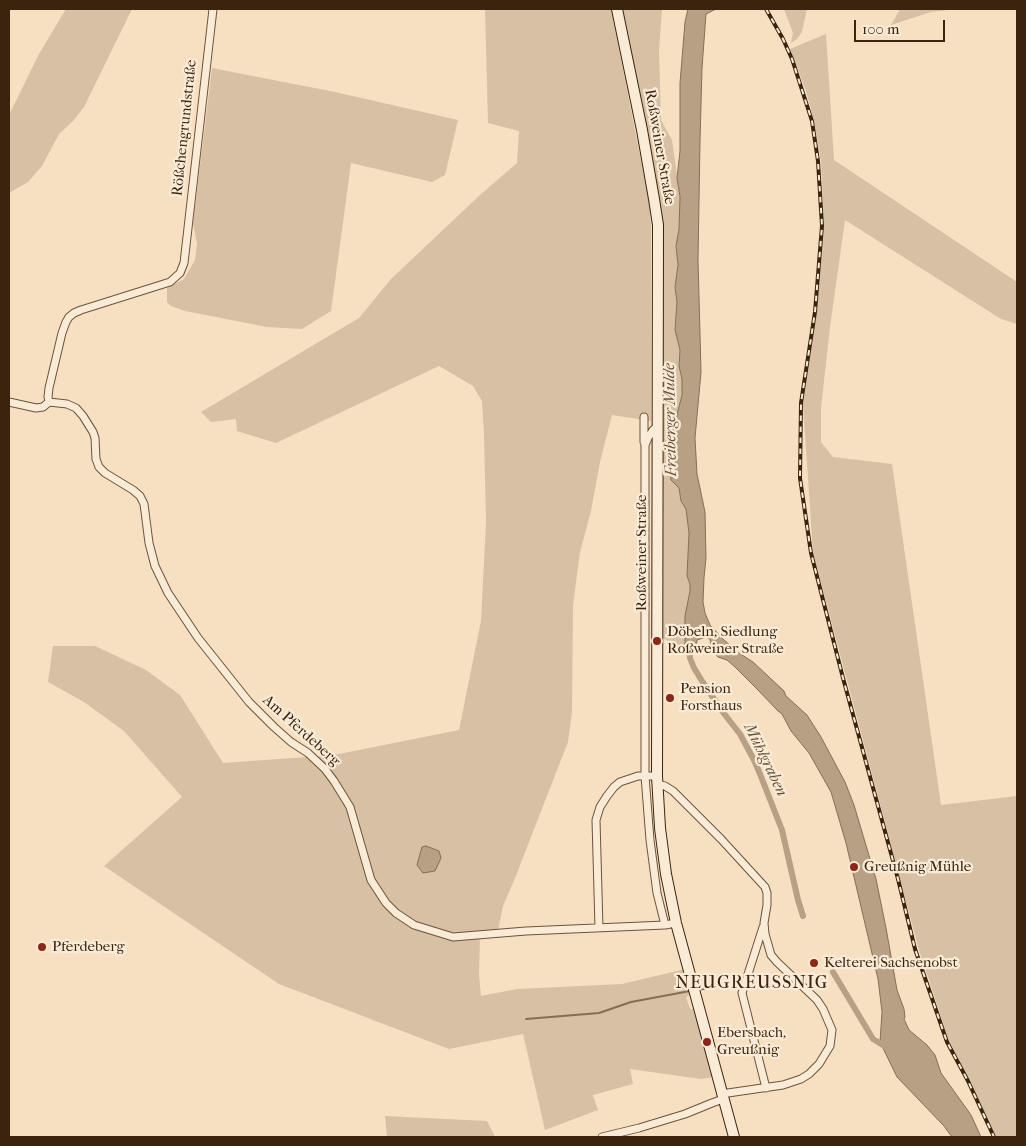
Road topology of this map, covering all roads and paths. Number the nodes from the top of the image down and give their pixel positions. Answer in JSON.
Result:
{"nodes":[{"id":1,"x":213,"y":9,"type":"edge"},
{"id":2,"x":617,"y":9,"type":"edge"},
{"id":3,"x":9,"y":402,"type":"edge"},
{"id":4,"x":50,"y":402,"type":"junction"},
{"id":5,"x":644,"y":417,"type":"dead end"},
{"id":6,"x":657,"y":427,"type":"junction"},
{"id":7,"x":645,"y":445,"type":"junction"},
{"id":8,"x":645,"y":660,"type":"junction"},
{"id":9,"x":657,"y":660,"type":"junction"},
{"id":10,"x":645,"y":725,"type":"junction"},
{"id":11,"x":657,"y":725,"type":"junction"},
{"id":12,"x":645,"y":776,"type":"junction"},
{"id":13,"x":657,"y":780,"type":"junction"},
{"id":14,"x":676,"y":923,"type":"junction"},
{"id":15,"x":764,"y":923,"type":"junction"},
{"id":16,"x":665,"y":925,"type":"junction"},
{"id":17,"x":599,"y":928,"type":"junction"},
{"id":18,"x":766,"y":1088,"type":"junction"},
{"id":19,"x":722,"y":1096,"type":"junction"},
{"id":20,"x":602,"y":1137,"type":"edge"},
{"id":21,"x":734,"y":1137,"type":"edge"}],
"edges":[{"from":1,"to":4,"type":"street","name":"Rößchengrundstraße"},
{"from":2,"to":6,"type":"main road","name":"Roßweiner Straße"},
{"from":3,"to":4,"type":"street"},
{"from":4,"to":17,"type":"street","name":"Am Pferdeberg"},
{"from":5,"to":7,"type":"street"},
{"from":6,"to":7,"type":"street"},
{"from":6,"to":9,"type":"main road","name":"Roßweiner Straße"},
{"from":7,"to":8,"type":"street"},
{"from":8,"to":9,"type":"street"},
{"from":8,"to":10,"type":"street"},
{"from":9,"to":11,"type":"main road","name":"Roßweiner Straße"},
{"from":10,"to":11,"type":"street"},
{"from":10,"to":12,"type":"street"},
{"from":11,"to":13,"type":"main road","name":"Roßweiner Straße"},
{"from":12,"to":13,"type":"street"},
{"from":12,"to":16,"type":"street"},
{"from":12,"to":17,"type":"street"},
{"from":13,"to":14,"type":"main road","name":"Roßweiner Straße"},
{"from":13,"to":15,"type":"street"},
{"from":14,"to":16,"type":"street","name":"Am Pferdeberg"},
{"from":14,"to":19,"type":"main road","name":"Roßweiner Straße"},
{"from":15,"to":18,"type":"street"},
{"from":15,"to":18,"type":"street"},
{"from":16,"to":17,"type":"street","name":"Am Pferdeberg"},
{"from":18,"to":19,"type":"street"},
{"from":19,"to":20,"type":"street"},
{"from":19,"to":21,"type":"main road","name":"Roßweiner Straße"}]}
